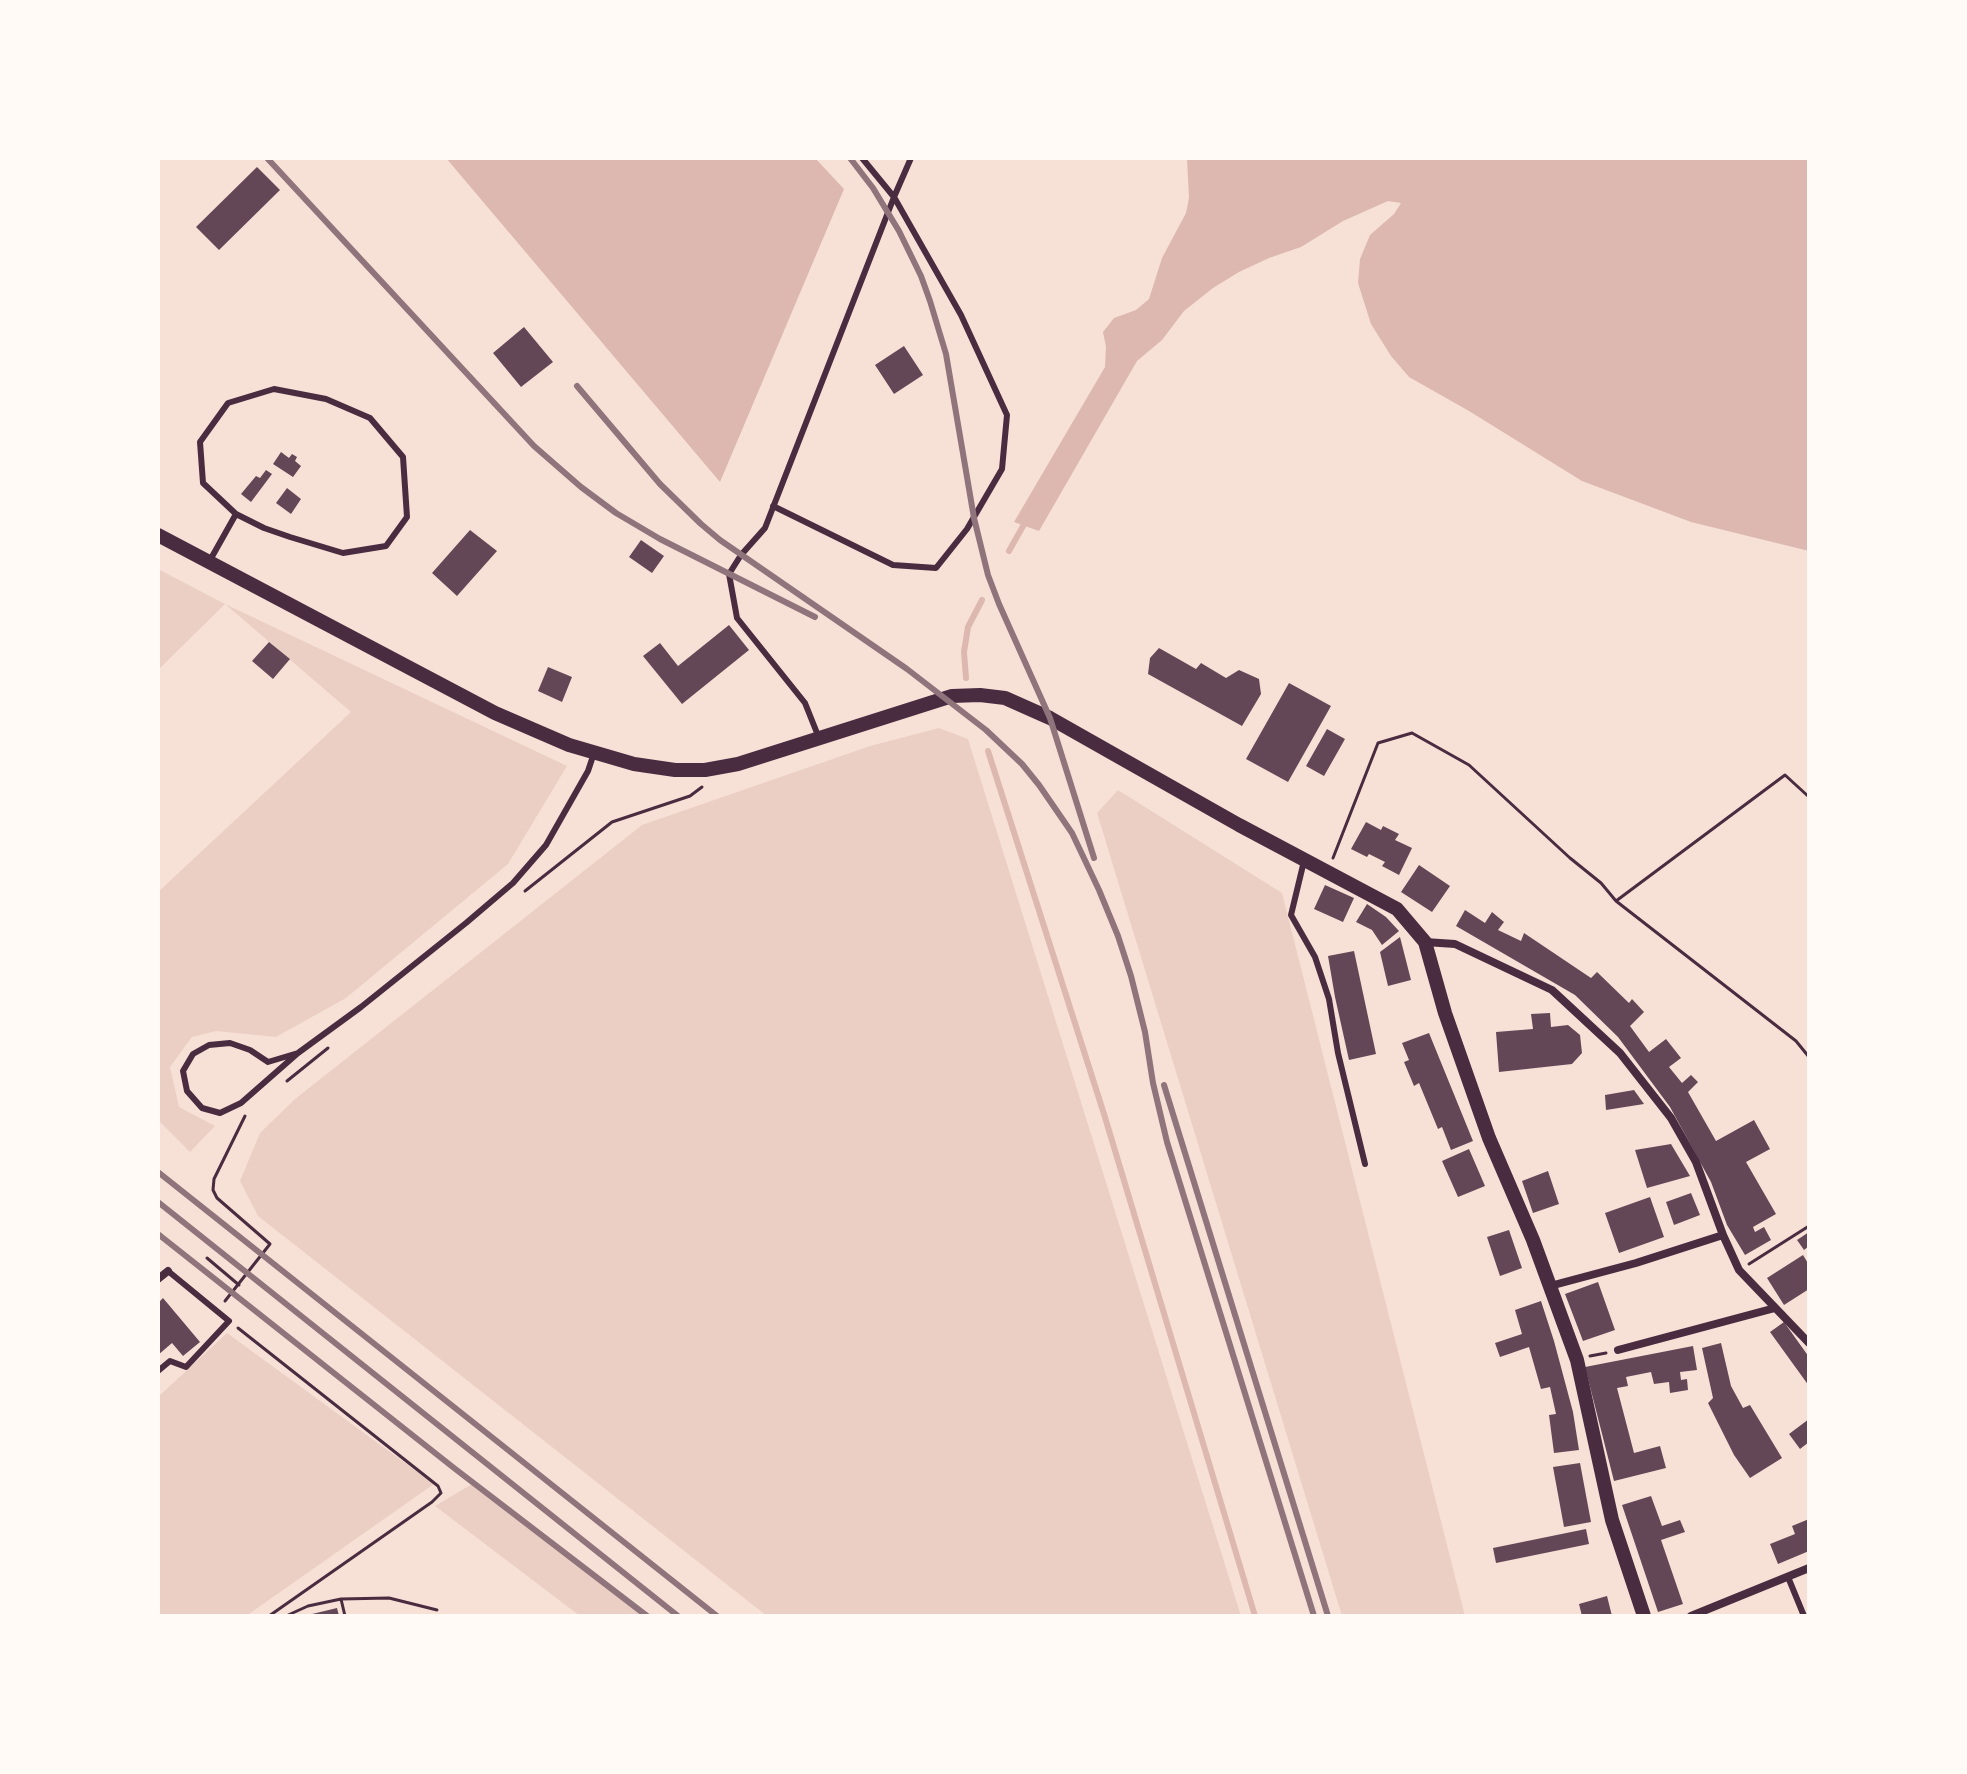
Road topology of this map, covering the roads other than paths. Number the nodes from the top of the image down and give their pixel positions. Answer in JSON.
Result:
{"nodes":[{"id":1,"x":862,"y":158,"type":"edge"},
{"id":2,"x":911,"y":158,"type":"edge"},
{"id":3,"x":894,"y":197,"type":"junction"},
{"id":4,"x":773,"y":506,"type":"junction"},
{"id":5,"x":236,"y":514,"type":"junction"},
{"id":6,"x":158,"y":535,"type":"edge"},
{"id":7,"x":209,"y":562,"type":"junction"},
{"id":8,"x":819,"y":738,"type":"junction"},
{"id":9,"x":594,"y":753,"type":"junction"},
{"id":10,"x":1304,"y":861,"type":"junction"},
{"id":11,"x":1425,"y":942,"type":"junction"},
{"id":12,"x":298,"y":1053,"type":"junction"},
{"id":13,"x":1365,"y":1164,"type":"dead end"},
{"id":14,"x":1723,"y":1235,"type":"junction"},
{"id":15,"x":168,"y":1271,"type":"joint"},
{"id":16,"x":158,"y":1279,"type":"edge"},
{"id":17,"x":1550,"y":1286,"type":"junction"},
{"id":18,"x":1775,"y":1308,"type":"junction"},
{"id":19,"x":1809,"y":1343,"type":"edge"},
{"id":20,"x":1618,"y":1350,"type":"road end"},
{"id":21,"x":158,"y":1371,"type":"edge"},
{"id":22,"x":1809,"y":1568,"type":"edge"},
{"id":23,"x":1788,"y":1577,"type":"junction"},
{"id":24,"x":1644,"y":1616,"type":"edge"},
{"id":25,"x":1691,"y":1616,"type":"edge"},
{"id":26,"x":1804,"y":1616,"type":"edge"}],
"edges":[{"from":1,"to":3,"type":"lane"},
{"from":2,"to":3,"type":"lane"},
{"from":3,"to":4,"type":"lane"},
{"from":3,"to":4,"type":"lane"},
{"from":4,"to":8,"type":"lane"},
{"from":5,"to":5,"type":"lane"},
{"from":5,"to":7,"type":"lane"},
{"from":6,"to":7,"type":"street"},
{"from":7,"to":9,"type":"street"},
{"from":8,"to":9,"type":"street"},
{"from":8,"to":10,"type":"street"},
{"from":9,"to":12,"type":"lane"},
{"from":10,"to":11,"type":"street"},
{"from":10,"to":13,"type":"lane"},
{"from":11,"to":14,"type":"street"},
{"from":11,"to":17,"type":"street"},
{"from":12,"to":12,"type":"lane"},
{"from":14,"to":17,"type":"street"},
{"from":14,"to":18,"type":"street"},
{"from":15,"to":16,"type":"street"},
{"from":15,"to":21,"type":"lane"},
{"from":17,"to":24,"type":"street"},
{"from":18,"to":19,"type":"street"},
{"from":18,"to":20,"type":"street"},
{"from":22,"to":23,"type":"street"},
{"from":23,"to":25,"type":"street"},
{"from":23,"to":26,"type":"lane"}]}
